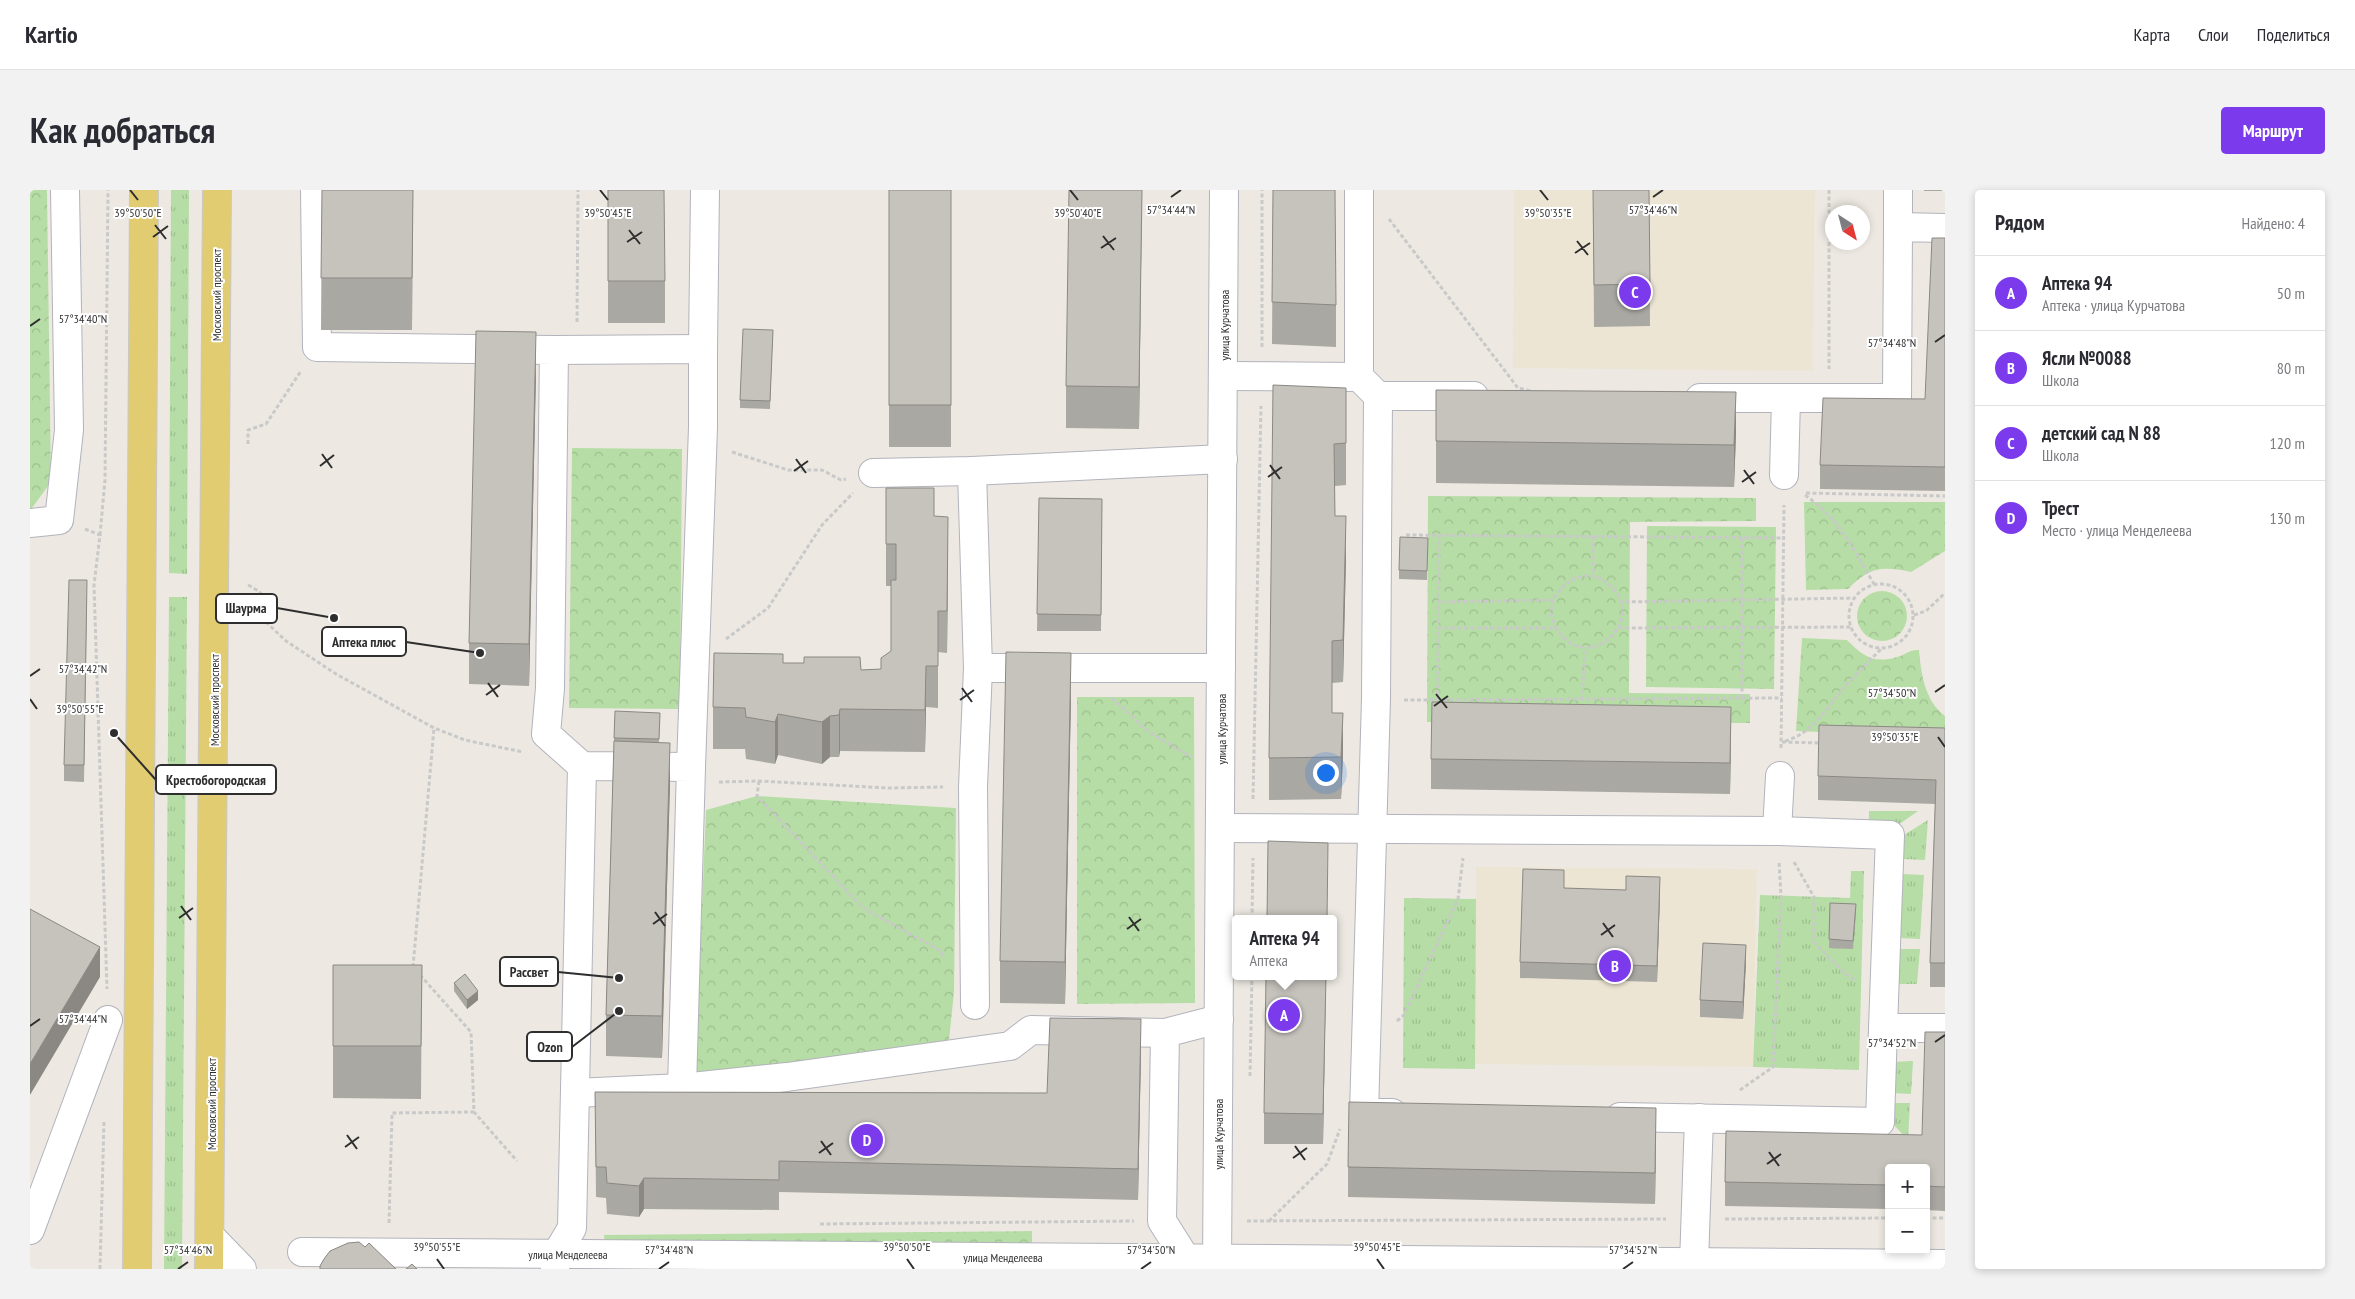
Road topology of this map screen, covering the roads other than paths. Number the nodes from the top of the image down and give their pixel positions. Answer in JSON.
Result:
{"nodes":[{"id":1,"x":65,"y":190,"type":"edge"},
{"id":2,"x":144,"y":190,"type":"edge"},
{"id":3,"x":217,"y":190,"type":"edge"},
{"id":4,"x":315,"y":190,"type":"edge"},
{"id":5,"x":704,"y":190,"type":"edge"},
{"id":6,"x":1224,"y":190,"type":"edge"},
{"id":7,"x":1358,"y":190,"type":"edge"},
{"id":8,"x":1898,"y":190,"type":"edge"},
{"id":9,"x":1898,"y":227,"type":"junction"},
{"id":10,"x":1945,"y":228,"type":"edge"},
{"id":11,"x":703,"y":349,"type":"junction"},
{"id":12,"x":565,"y":350,"type":"junction"},
{"id":13,"x":1223,"y":376,"type":"junction"},
{"id":14,"x":1359,"y":376,"type":"junction"},
{"id":15,"x":1378,"y":396,"type":"junction"},
{"id":16,"x":1502,"y":396,"type":"edge"},
{"id":17,"x":1678,"y":398,"type":"edge"},
{"id":18,"x":1786,"y":399,"type":"junction"},
{"id":19,"x":1223,"y":459,"type":"junction"},
{"id":20,"x":972,"y":471,"type":"junction"},
{"id":21,"x":873,"y":472,"type":"road end"},
{"id":22,"x":1784,"y":475,"type":"road end"},
{"id":23,"x":30,"y":523,"type":"edge"},
{"id":24,"x":978,"y":668,"type":"junction"},
{"id":25,"x":1221,"y":668,"type":"junction"},
{"id":26,"x":582,"y":766,"type":"junction"},
{"id":27,"x":691,"y":767,"type":"junction"},
{"id":28,"x":1780,"y":776,"type":"road end"},
{"id":29,"x":1220,"y":828,"type":"junction"},
{"id":30,"x":1372,"y":828,"type":"junction"},
{"id":31,"x":1777,"y":830,"type":"junction"},
{"id":32,"x":975,"y":1005,"type":"dead end"},
{"id":33,"x":1218,"y":1019,"type":"junction"},
{"id":34,"x":108,"y":1020,"type":"road end"},
{"id":35,"x":1883,"y":1028,"type":"junction"},
{"id":36,"x":1945,"y":1028,"type":"edge"},
{"id":37,"x":1165,"y":1033,"type":"junction"},
{"id":38,"x":682,"y":1088,"type":"junction"},
{"id":39,"x":575,"y":1093,"type":"junction"},
{"id":40,"x":1414,"y":1113,"type":"edge"},
{"id":41,"x":1591,"y":1116,"type":"edge"},
{"id":42,"x":1699,"y":1118,"type":"junction"},
{"id":43,"x":30,"y":1230,"type":"edge"},
{"id":44,"x":210,"y":1236,"type":"junction"},
{"id":45,"x":302,"y":1252,"type":"dead end"},
{"id":46,"x":1186,"y":1259,"type":"junction"},
{"id":47,"x":556,"y":1262,"type":"edge"},
{"id":48,"x":1217,"y":1264,"type":"edge"},
{"id":49,"x":1945,"y":1264,"type":"edge"},
{"id":50,"x":1695,"y":1266,"type":"edge"},
{"id":51,"x":137,"y":1269,"type":"edge"},
{"id":52,"x":209,"y":1269,"type":"edge"},
{"id":53,"x":242,"y":1269,"type":"edge"}],
"edges":[{"from":1,"to":23,"type":"street"},
{"from":2,"to":51,"type":"main road"},
{"from":3,"to":44,"type":"main road","name":"Московский проспект"},
{"from":4,"to":12,"type":"street"},
{"from":5,"to":11,"type":"street"},
{"from":6,"to":13,"type":"street","name":"улица Курчатова"},
{"from":7,"to":14,"type":"street"},
{"from":8,"to":9,"type":"street"},
{"from":9,"to":10,"type":"street"},
{"from":9,"to":18,"type":"street"},
{"from":11,"to":12,"type":"street"},
{"from":11,"to":27,"type":"street"},
{"from":12,"to":26,"type":"street"},
{"from":13,"to":14,"type":"street"},
{"from":13,"to":19,"type":"street","name":"улица Курчатова"},
{"from":14,"to":15,"type":"street"},
{"from":15,"to":16,"type":"street"},
{"from":15,"to":30,"type":"street"},
{"from":17,"to":18,"type":"street"},
{"from":18,"to":22,"type":"street"},
{"from":19,"to":20,"type":"street"},
{"from":19,"to":25,"type":"street","name":"улица Курчатова"},
{"from":20,"to":21,"type":"street"},
{"from":20,"to":24,"type":"street"},
{"from":24,"to":25,"type":"street"},
{"from":24,"to":32,"type":"street"},
{"from":25,"to":29,"type":"street","name":"улица Курчатова"},
{"from":26,"to":27,"type":"street"},
{"from":26,"to":39,"type":"street"},
{"from":27,"to":38,"type":"street"},
{"from":28,"to":31,"type":"street"},
{"from":29,"to":30,"type":"street"},
{"from":29,"to":33,"type":"street","name":"улица Курчатова"},
{"from":30,"to":31,"type":"street"},
{"from":30,"to":40,"type":"street"},
{"from":31,"to":35,"type":"street"},
{"from":33,"to":37,"type":"street"},
{"from":33,"to":48,"type":"street","name":"улица Курчатова"},
{"from":34,"to":43,"type":"street"},
{"from":35,"to":36,"type":"street"},
{"from":35,"to":42,"type":"street"},
{"from":37,"to":38,"type":"street"},
{"from":37,"to":46,"type":"street"},
{"from":38,"to":39,"type":"street"},
{"from":39,"to":47,"type":"street"},
{"from":41,"to":42,"type":"street"},
{"from":42,"to":50,"type":"street"},
{"from":44,"to":52,"type":"main road","name":"Московский проспект"},
{"from":44,"to":53,"type":"street"},
{"from":45,"to":47,"type":"street","name":"улица Менделеева"},
{"from":46,"to":47,"type":"street","name":"улица Менделеева"},
{"from":46,"to":48,"type":"street","name":"улица Менделеева"},
{"from":48,"to":50,"type":"street","name":"улица Менделеева"},
{"from":49,"to":50,"type":"street","name":"улица Менделеева"}]}
